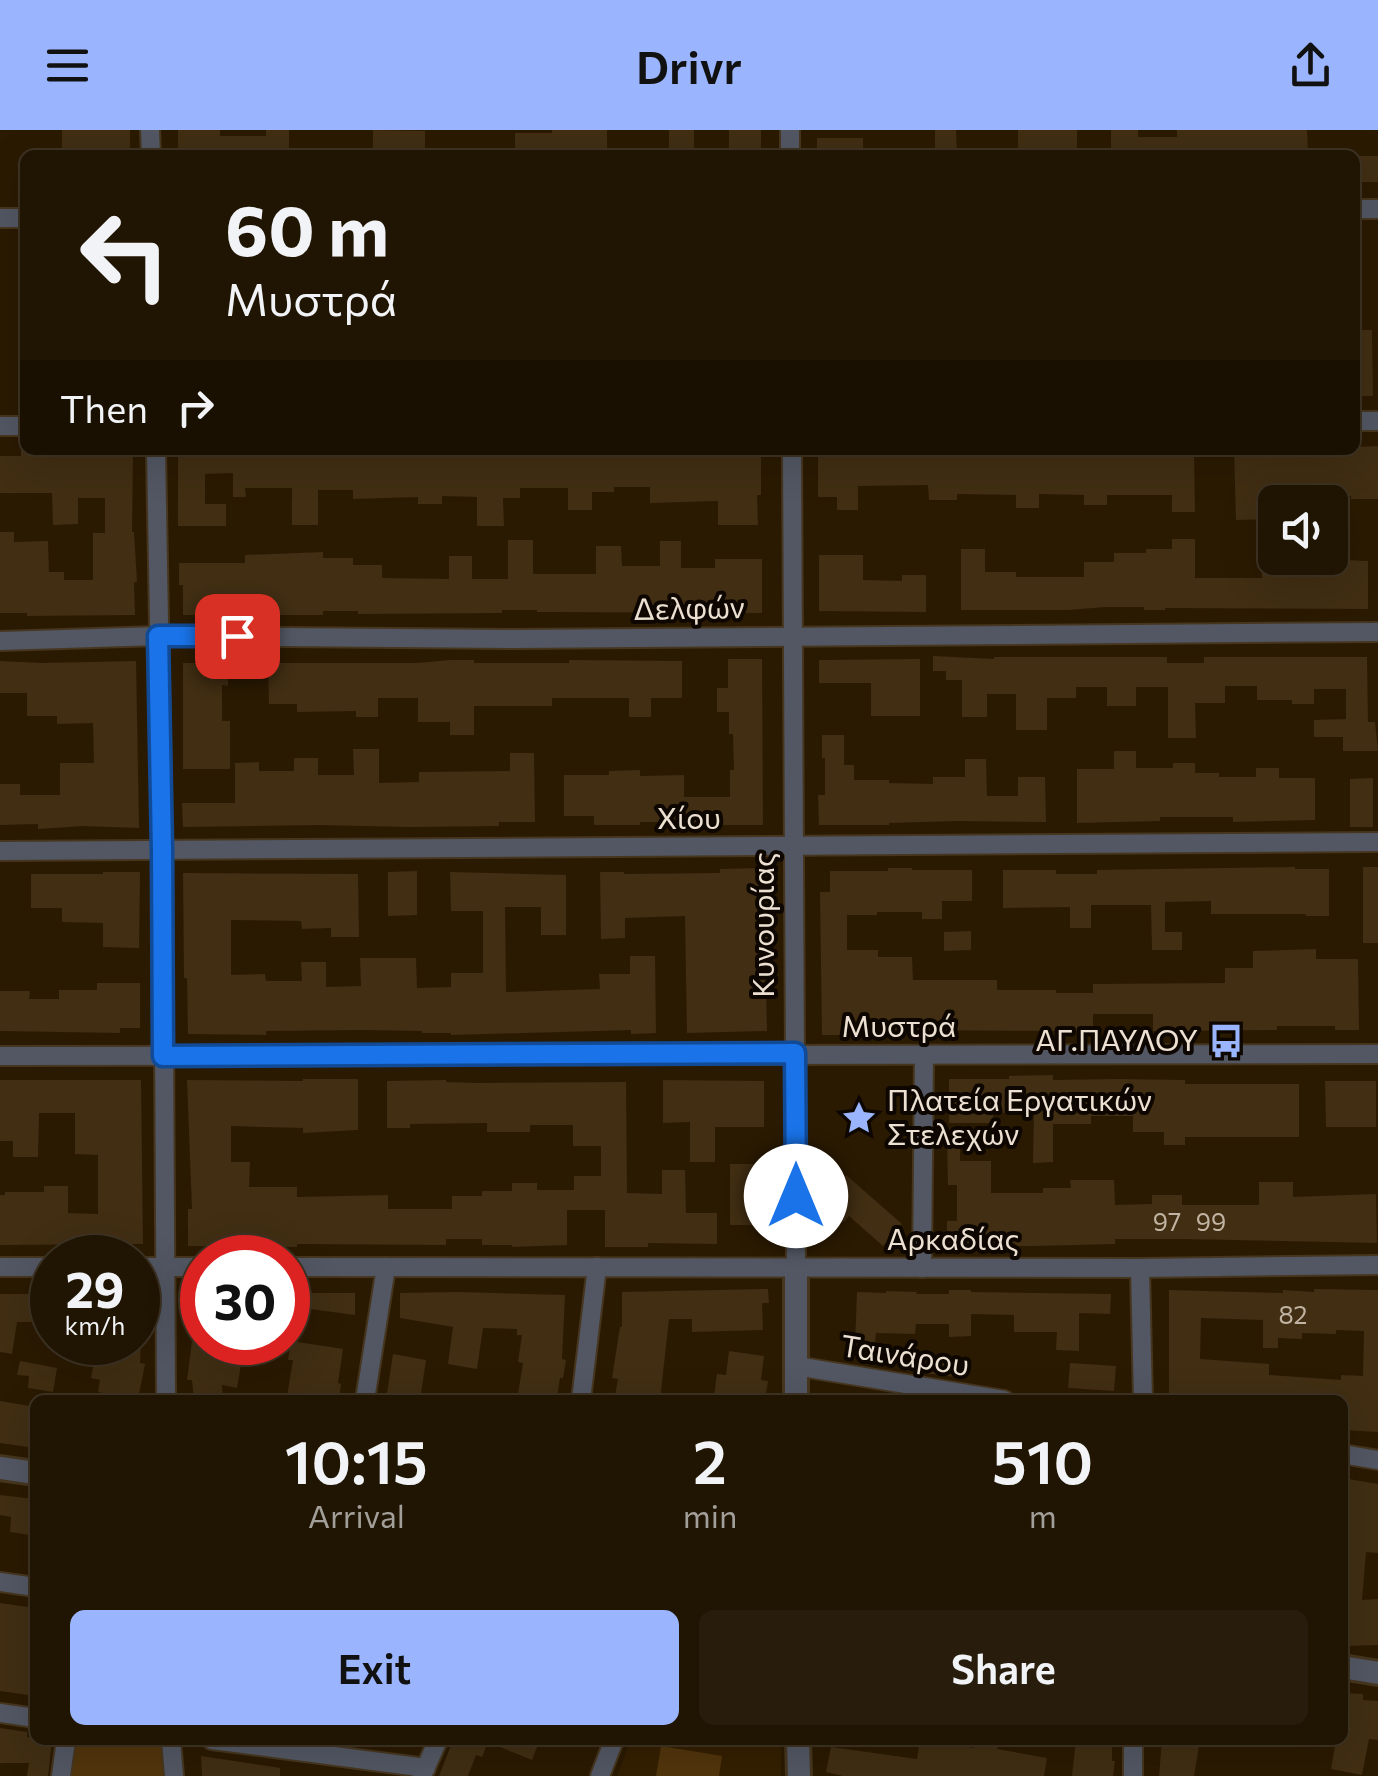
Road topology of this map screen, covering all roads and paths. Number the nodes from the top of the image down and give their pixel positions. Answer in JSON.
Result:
{"nodes":[{"id":1,"x":156,"y":455,"type":"edge"},
{"id":2,"x":792,"y":455,"type":"edge"},
{"id":3,"x":1378,"y":632,"type":"edge"},
{"id":4,"x":158,"y":636,"type":"junction"},
{"id":5,"x":792,"y":636,"type":"junction"},
{"id":6,"x":0,"y":642,"type":"edge"},
{"id":7,"x":1378,"y":842,"type":"edge"},
{"id":8,"x":794,"y":846,"type":"junction"},
{"id":9,"x":162,"y":850,"type":"junction"},
{"id":10,"x":0,"y":851,"type":"edge"},
{"id":11,"x":795,"y":1053,"type":"junction"},
{"id":12,"x":924,"y":1054,"type":"junction"},
{"id":13,"x":1378,"y":1054,"type":"edge"},
{"id":14,"x":0,"y":1056,"type":"edge"},
{"id":15,"x":163,"y":1056,"type":"junction"},
{"id":16,"x":1378,"y":1266,"type":"edge"},
{"id":17,"x":0,"y":1268,"type":"edge"},
{"id":18,"x":30,"y":1268,"type":"edge"},
{"id":19,"x":160,"y":1268,"type":"edge"},
{"id":20,"x":165,"y":1268,"type":"junction"},
{"id":21,"x":180,"y":1268,"type":"edge"},
{"id":22,"x":310,"y":1268,"type":"edge"},
{"id":23,"x":386,"y":1268,"type":"junction"},
{"id":24,"x":598,"y":1268,"type":"junction"},
{"id":25,"x":796,"y":1268,"type":"junction"},
{"id":26,"x":922,"y":1268,"type":"junction"},
{"id":27,"x":1140,"y":1268,"type":"junction"},
{"id":28,"x":796,"y":1366,"type":"junction"},
{"id":29,"x":166,"y":1395,"type":"edge"},
{"id":30,"x":366,"y":1395,"type":"edge"},
{"id":31,"x":582,"y":1395,"type":"edge"},
{"id":32,"x":796,"y":1395,"type":"edge"},
{"id":33,"x":973,"y":1395,"type":"edge"},
{"id":34,"x":1143,"y":1395,"type":"edge"},
{"id":35,"x":1348,"y":1455,"type":"edge"},
{"id":36,"x":1378,"y":1460,"type":"edge"},
{"id":37,"x":0,"y":1468,"type":"edge"},
{"id":38,"x":30,"y":1471,"type":"edge"},
{"id":39,"x":0,"y":1582,"type":"edge"},
{"id":40,"x":30,"y":1586,"type":"edge"},
{"id":41,"x":1348,"y":1668,"type":"edge"},
{"id":42,"x":1378,"y":1672,"type":"edge"},
{"id":43,"x":0,"y":1712,"type":"edge"},
{"id":44,"x":30,"y":1717,"type":"edge"},
{"id":45,"x":65,"y":1745,"type":"edge"},
{"id":46,"x":171,"y":1745,"type":"edge"},
{"id":47,"x":245,"y":1745,"type":"edge"},
{"id":48,"x":436,"y":1745,"type":"edge"},
{"id":49,"x":612,"y":1745,"type":"edge"},
{"id":50,"x":798,"y":1745,"type":"edge"},
{"id":51,"x":1133,"y":1745,"type":"edge"},
{"id":52,"x":424,"y":1772,"type":"edge"},
{"id":53,"x":61,"y":1776,"type":"edge"},
{"id":54,"x":174,"y":1776,"type":"edge"},
{"id":55,"x":600,"y":1776,"type":"edge"},
{"id":56,"x":799,"y":1776,"type":"edge"},
{"id":57,"x":1133,"y":1776,"type":"edge"}],
"edges":[{"from":1,"to":4,"type":"street"},
{"from":2,"to":5,"type":"street","name":"Κυνουρίας"},
{"from":3,"to":5,"type":"street","name":"Δελφών"},
{"from":4,"to":5,"type":"street","name":"Δελφών"},
{"from":4,"to":6,"type":"street","name":"Δελφών"},
{"from":4,"to":9,"type":"street"},
{"from":5,"to":8,"type":"street","name":"Κυνουρίας"},
{"from":7,"to":8,"type":"street","name":"Χίου"},
{"from":8,"to":9,"type":"street","name":"Χίου"},
{"from":8,"to":11,"type":"street","name":"Κυνουρίας"},
{"from":9,"to":10,"type":"street","name":"Χίου"},
{"from":9,"to":15,"type":"street"},
{"from":11,"to":12,"type":"street","name":"Μυστρά"},
{"from":11,"to":15,"type":"street","name":"Μυστρά"},
{"from":11,"to":25,"type":"street","name":"Κυνουρίας"},
{"from":12,"to":13,"type":"street","name":"Μυστρά"},
{"from":12,"to":26,"type":"street"},
{"from":14,"to":15,"type":"street","name":"Μυστρά"},
{"from":15,"to":20,"type":"street"},
{"from":16,"to":27,"type":"street","name":"Αρκαδίας"},
{"from":17,"to":18,"type":"street"},
{"from":19,"to":20,"type":"street"},
{"from":20,"to":21,"type":"street"},
{"from":20,"to":29,"type":"street"},
{"from":22,"to":23,"type":"street","name":"Αρκαδίας"},
{"from":23,"to":24,"type":"street","name":"Αρκαδίας"},
{"from":23,"to":30,"type":"street"},
{"from":24,"to":25,"type":"street","name":"Αρκαδίας"},
{"from":24,"to":31,"type":"street"},
{"from":25,"to":26,"type":"street","name":"Αρκαδίας"},
{"from":25,"to":28,"type":"street","name":"Κυνουρίας"},
{"from":26,"to":27,"type":"street","name":"Αρκαδίας"},
{"from":27,"to":34,"type":"street"},
{"from":28,"to":32,"type":"street","name":"Κυνουρίας"},
{"from":28,"to":33,"type":"street","name":"Ταινάρου"},
{"from":35,"to":36,"type":"street"},
{"from":37,"to":38,"type":"street"},
{"from":39,"to":40,"type":"street"},
{"from":41,"to":42,"type":"street"},
{"from":43,"to":44,"type":"street"},
{"from":45,"to":53,"type":"street"},
{"from":46,"to":54,"type":"street"},
{"from":47,"to":52,"type":"street"},
{"from":48,"to":52,"type":"street"},
{"from":49,"to":55,"type":"street"},
{"from":50,"to":56,"type":"street"},
{"from":51,"to":57,"type":"street"}]}
